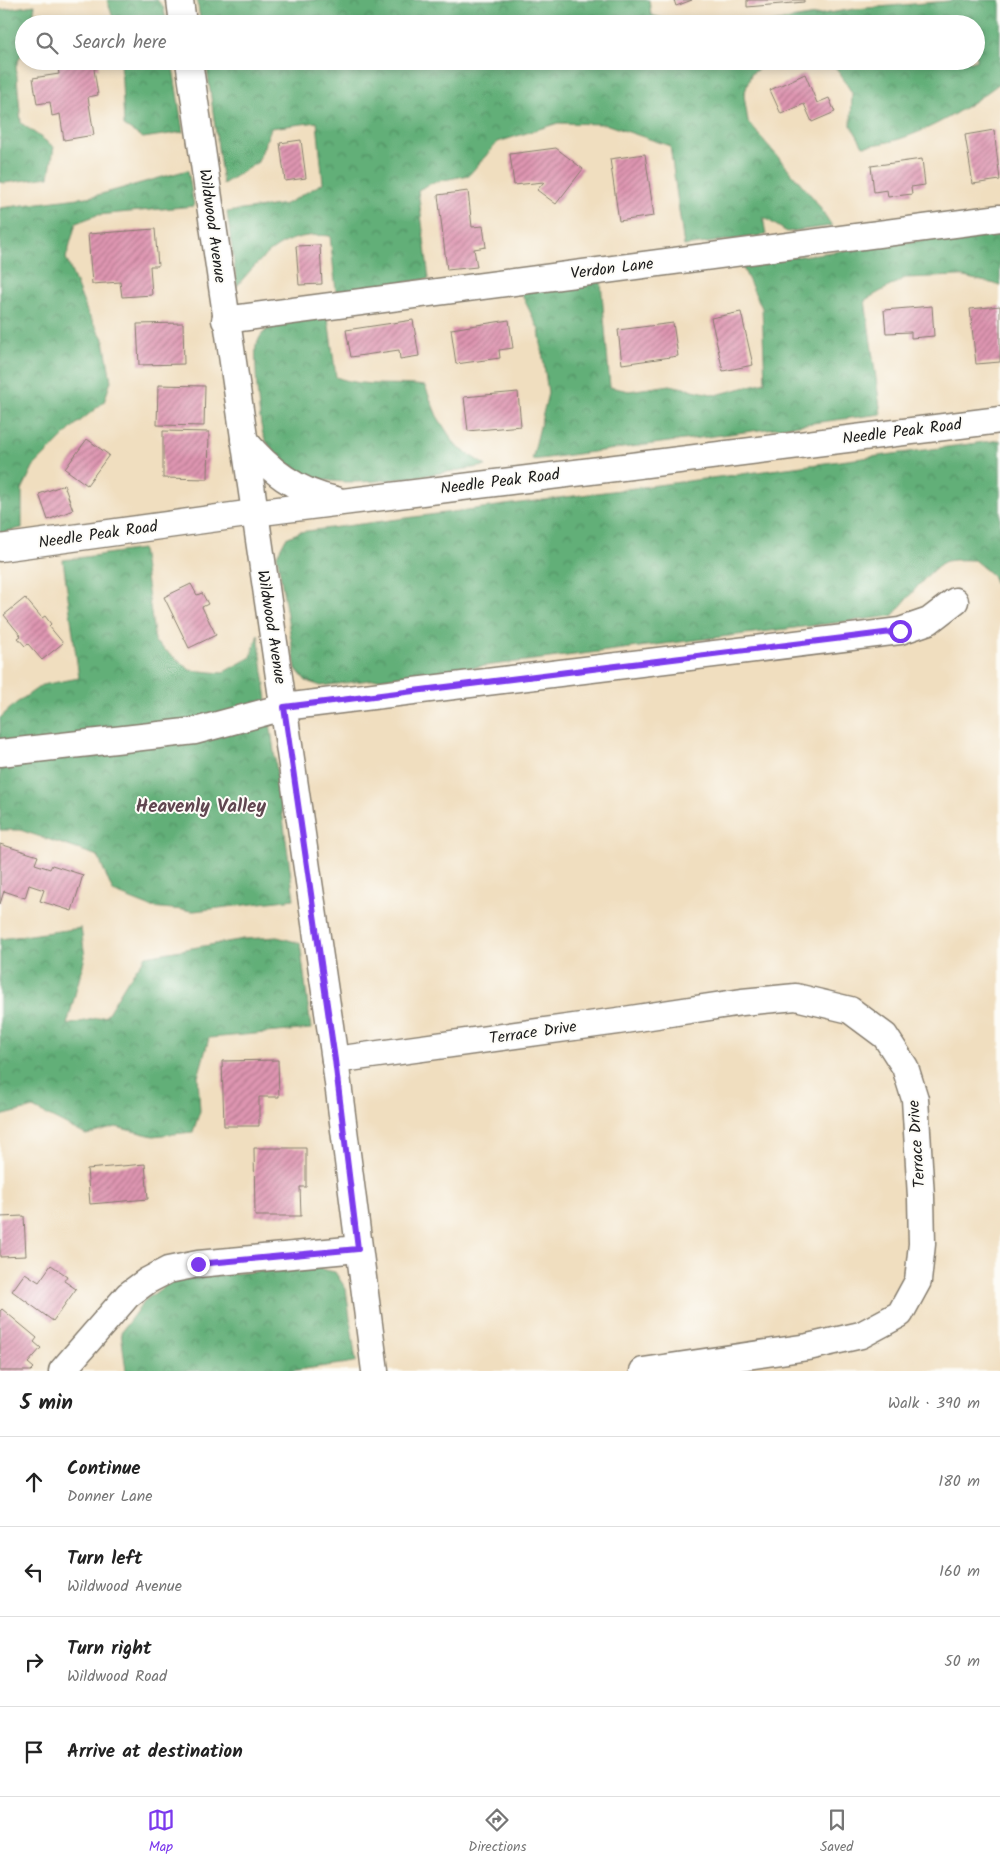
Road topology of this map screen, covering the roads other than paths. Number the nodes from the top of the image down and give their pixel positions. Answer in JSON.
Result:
{"nodes":[{"id":1,"x":180,"y":0,"type":"edge"},
{"id":2,"x":182,"y":15,"type":"edge"},
{"id":3,"x":190,"y":70,"type":"edge"},
{"id":4,"x":1000,"y":218,"type":"edge"},
{"id":5,"x":225,"y":320,"type":"junction"},
{"id":6,"x":1000,"y":420,"type":"edge"},
{"id":7,"x":244,"y":440,"type":"junction"},
{"id":8,"x":344,"y":502,"type":"junction"},
{"id":9,"x":254,"y":513,"type":"junction"},
{"id":10,"x":0,"y":548,"type":"edge"},
{"id":11,"x":955,"y":601,"type":"dead end"},
{"id":12,"x":284,"y":707,"type":"junction"},
{"id":13,"x":0,"y":753,"type":"edge"},
{"id":14,"x":335,"y":1060,"type":"junction"},
{"id":15,"x":358,"y":1249,"type":"junction"},
{"id":16,"x":62,"y":1371,"type":"edge"},
{"id":17,"x":375,"y":1371,"type":"edge"},
{"id":18,"x":643,"y":1371,"type":"edge"}],
"edges":[{"from":1,"to":2,"type":"street"},
{"from":3,"to":5,"type":"street","name":"Wildwood Avenue"},
{"from":4,"to":5,"type":"street","name":"Verdon Lane"},
{"from":5,"to":7,"type":"street","name":"Wildwood Avenue"},
{"from":6,"to":8,"type":"street","name":"Needle Peak Road"},
{"from":7,"to":8,"type":"street"},
{"from":7,"to":9,"type":"street","name":"Wildwood Avenue"},
{"from":8,"to":9,"type":"street","name":"Needle Peak Road"},
{"from":9,"to":10,"type":"street","name":"Needle Peak Road"},
{"from":9,"to":12,"type":"street","name":"Wildwood Avenue"},
{"from":11,"to":12,"type":"street"},
{"from":12,"to":13,"type":"street"},
{"from":12,"to":14,"type":"street","name":"Wildwood Avenue"},
{"from":14,"to":15,"type":"street","name":"Wildwood Avenue"},
{"from":14,"to":18,"type":"street","name":"Terrace Drive"},
{"from":15,"to":16,"type":"street"},
{"from":15,"to":17,"type":"street","name":"Wildwood Avenue"}]}
